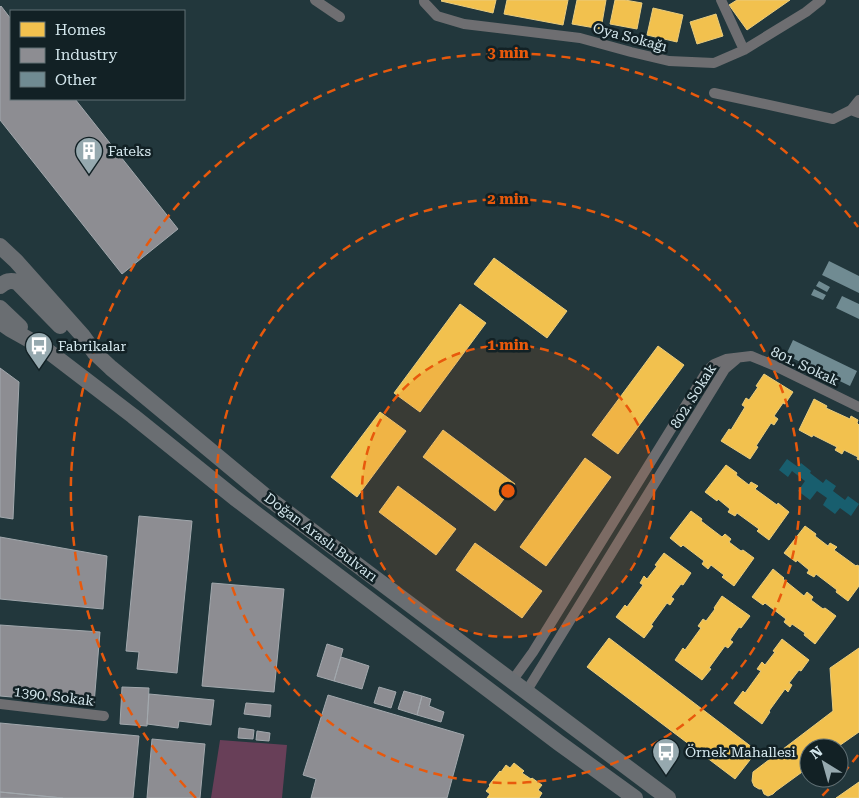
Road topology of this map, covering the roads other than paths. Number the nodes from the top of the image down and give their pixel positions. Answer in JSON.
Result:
{"nodes":[{"id":1,"x":315,"y":0,"type":"edge"},
{"id":2,"x":424,"y":0,"type":"edge"},
{"id":3,"x":721,"y":0,"type":"edge"},
{"id":4,"x":821,"y":0,"type":"edge"},
{"id":5,"x":340,"y":18,"type":"dead end"},
{"id":6,"x":744,"y":50,"type":"junction"},
{"id":7,"x":714,"y":93,"type":"dead end"},
{"id":8,"x":859,"y":100,"type":"edge"},
{"id":9,"x":855,"y":112,"type":"edge"},
{"id":10,"x":0,"y":246,"type":"edge"},
{"id":11,"x":0,"y":286,"type":"edge"},
{"id":12,"x":0,"y":308,"type":"edge"},
{"id":13,"x":0,"y":322,"type":"edge"},
{"id":14,"x":44,"y":348,"type":"junction"},
{"id":15,"x":95,"y":353,"type":"junction"},
{"id":16,"x":738,"y":357,"type":"junction"},
{"id":17,"x":859,"y":407,"type":"edge"},
{"id":18,"x":512,"y":681,"type":"junction"},
{"id":19,"x":526,"y":692,"type":"junction"},
{"id":20,"x":0,"y":704,"type":"edge"},
{"id":21,"x":104,"y":716,"type":"dead end"},
{"id":22,"x":635,"y":798,"type":"edge"},
{"id":23,"x":668,"y":798,"type":"edge"}],
"edges":[{"from":1,"to":5,"type":"street"},
{"from":2,"to":6,"type":"street","name":"Oya Sokağı"},
{"from":3,"to":6,"type":"street"},
{"from":4,"to":6,"type":"street","name":"Oya Sokağı"},
{"from":7,"to":9,"type":"street"},
{"from":8,"to":9,"type":"street"},
{"from":10,"to":15,"type":"main road","name":"Doğan Araslı Bulvarı"},
{"from":11,"to":15,"type":"main road"},
{"from":12,"to":14,"type":"main road"},
{"from":13,"to":14,"type":"main road","name":"Doğan Araslı Bulvarı"},
{"from":14,"to":22,"type":"main road","name":"Doğan Araslı Bulvarı"},
{"from":15,"to":18,"type":"main road","name":"Doğan Araslı Bulvarı"},
{"from":16,"to":17,"type":"street","name":"801. Sokak"},
{"from":16,"to":18,"type":"street","name":"802. Sokak"},
{"from":16,"to":19,"type":"street","name":"802. Sokak"},
{"from":18,"to":19,"type":"main road","name":"Doğan Araslı Bulvarı"},
{"from":19,"to":23,"type":"main road","name":"Doğan Araslı Bulvarı"},
{"from":20,"to":21,"type":"street","name":"1390. Sokak"}]}
